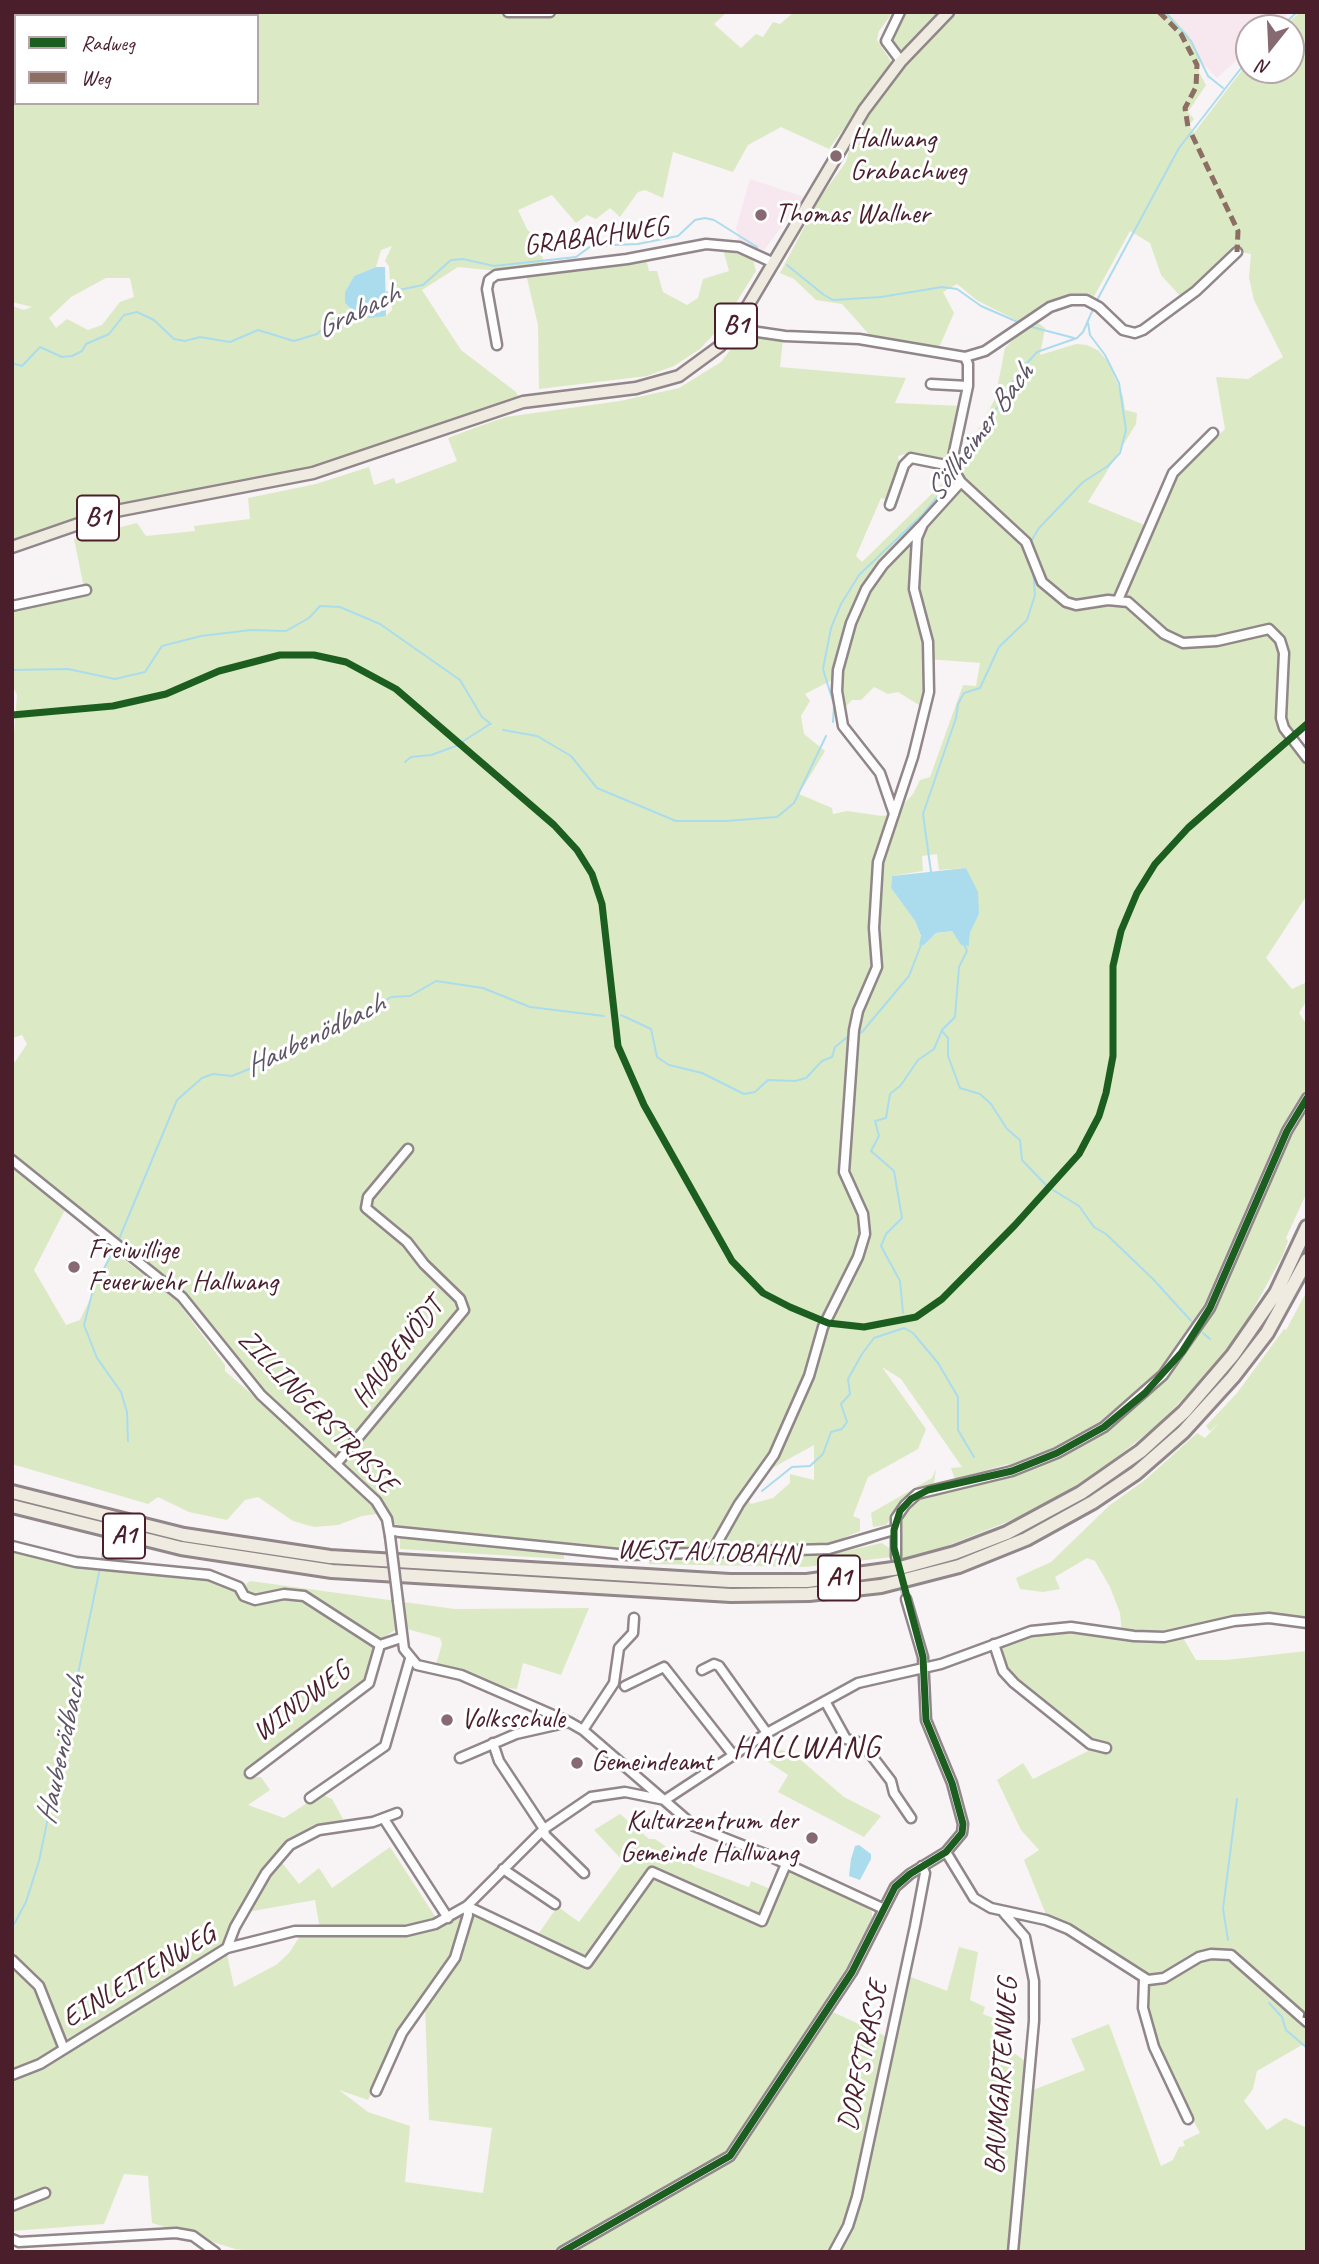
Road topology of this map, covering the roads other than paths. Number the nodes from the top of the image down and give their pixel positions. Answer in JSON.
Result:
{"nodes":[{"id":1,"x":509,"y":12,"type":"edge"},
{"id":2,"x":550,"y":12,"type":"edge"},
{"id":3,"x":900,"y":12,"type":"edge"},
{"id":4,"x":948,"y":12,"type":"edge"},
{"id":5,"x":901,"y":61,"type":"junction"},
{"id":6,"x":1237,"y":252,"type":"dead end"},
{"id":7,"x":774,"y":263,"type":"junction"},
{"id":8,"x":737,"y":324,"type":"junction"},
{"id":9,"x":497,"y":345,"type":"dead end"},
{"id":10,"x":965,"y":357,"type":"junction"},
{"id":11,"x":931,"y":384,"type":"dead end"},
{"id":12,"x":968,"y":386,"type":"junction"},
{"id":13,"x":1213,"y":433,"type":"dead end"},
{"id":14,"x":956,"y":475,"type":"junction"},
{"id":15,"x":890,"y":505,"type":"dead end"},
{"id":16,"x":923,"y":524,"type":"junction"},
{"id":17,"x":12,"y":547,"type":"edge"},
{"id":18,"x":86,"y":590,"type":"dead end"},
{"id":19,"x":1118,"y":600,"type":"junction"},
{"id":20,"x":12,"y":606,"type":"edge"},
{"id":21,"x":1307,"y":758,"type":"edge"},
{"id":22,"x":894,"y":814,"type":"junction"},
{"id":23,"x":1307,"y":1098,"type":"edge"},
{"id":24,"x":408,"y":1149,"type":"dead end"},
{"id":25,"x":12,"y":1160,"type":"edge"},
{"id":26,"x":1307,"y":1227,"type":"edge"},
{"id":27,"x":1307,"y":1260,"type":"edge"},
{"id":28,"x":337,"y":1463,"type":"junction"},
{"id":29,"x":12,"y":1492,"type":"edge"},
{"id":30,"x":12,"y":1506,"type":"edge"},
{"id":31,"x":894,"y":1530,"type":"junction"},
{"id":32,"x":390,"y":1534,"type":"junction"},
{"id":33,"x":12,"y":1546,"type":"edge"},
{"id":34,"x":713,"y":1550,"type":"junction"},
{"id":35,"x":896,"y":1557,"type":"dead end"},
{"id":36,"x":906,"y":1599,"type":"tunnel mouth"},
{"id":37,"x":634,"y":1618,"type":"dead end"},
{"id":38,"x":1307,"y":1623,"type":"edge"},
{"id":39,"x":401,"y":1638,"type":"junction"},
{"id":40,"x":994,"y":1644,"type":"junction"},
{"id":41,"x":380,"y":1645,"type":"junction"},
{"id":42,"x":410,"y":1659,"type":"junction"},
{"id":43,"x":924,"y":1667,"type":"junction"},
{"id":44,"x":702,"y":1670,"type":"dead end"},
{"id":45,"x":625,"y":1686,"type":"dead end"},
{"id":46,"x":825,"y":1700,"type":"junction"},
{"id":47,"x":569,"y":1722,"type":"junction"},
{"id":48,"x":583,"y":1730,"type":"junction"},
{"id":49,"x":767,"y":1732,"type":"junction"},
{"id":50,"x":493,"y":1743,"type":"junction"},
{"id":51,"x":1106,"y":1748,"type":"dead end"},
{"id":52,"x":734,"y":1756,"type":"junction"},
{"id":53,"x":460,"y":1758,"type":"dead end"},
{"id":54,"x":250,"y":1773,"type":"dead end"},
{"id":55,"x":310,"y":1798,"type":"dead end"},
{"id":56,"x":665,"y":1800,"type":"junction"},
{"id":57,"x":397,"y":1814,"type":"dead end"},
{"id":58,"x":911,"y":1818,"type":"dead end"},
{"id":59,"x":384,"y":1819,"type":"junction"},
{"id":60,"x":544,"y":1829,"type":"junction"},
{"id":61,"x":946,"y":1852,"type":"junction"},
{"id":62,"x":786,"y":1864,"type":"junction"},
{"id":63,"x":922,"y":1866,"type":"junction"},
{"id":64,"x":503,"y":1869,"type":"junction"},
{"id":65,"x":584,"y":1874,"type":"dead end"},
{"id":66,"x":555,"y":1904,"type":"dead end"},
{"id":67,"x":467,"y":1906,"type":"junction"},
{"id":68,"x":882,"y":1908,"type":"junction"},
{"id":69,"x":1004,"y":1913,"type":"junction"},
{"id":70,"x":448,"y":1918,"type":"junction"},
{"id":71,"x":227,"y":1948,"type":"junction"},
{"id":72,"x":12,"y":1959,"type":"edge"},
{"id":73,"x":1144,"y":1979,"type":"junction"},
{"id":74,"x":1307,"y":2022,"type":"edge"},
{"id":75,"x":64,"y":2049,"type":"junction"},
{"id":76,"x":12,"y":2075,"type":"edge"},
{"id":77,"x":376,"y":2091,"type":"dead end"},
{"id":78,"x":1188,"y":2119,"type":"dead end"},
{"id":79,"x":46,"y":2193,"type":"dead end"},
{"id":80,"x":12,"y":2206,"type":"edge"},
{"id":81,"x":12,"y":2239,"type":"edge"},
{"id":82,"x":215,"y":2252,"type":"edge"},
{"id":83,"x":562,"y":2252,"type":"edge"},
{"id":84,"x":834,"y":2252,"type":"edge"},
{"id":85,"x":1013,"y":2252,"type":"edge"}],
"edges":[{"from":1,"to":2,"type":"street"},
{"from":3,"to":5,"type":"street"},
{"from":4,"to":5,"type":"main road","number":"B1"},
{"from":5,"to":7,"type":"main road","number":"B1"},
{"from":6,"to":10,"type":"street"},
{"from":7,"to":8,"type":"main road","number":"B1"},
{"from":7,"to":9,"type":"street","name":"GRABACHWEG"},
{"from":8,"to":10,"type":"street"},
{"from":8,"to":17,"type":"main road","number":"B1"},
{"from":10,"to":12,"type":"street"},
{"from":11,"to":12,"type":"street"},
{"from":12,"to":14,"type":"street"},
{"from":13,"to":19,"type":"street"},
{"from":14,"to":15,"type":"street"},
{"from":14,"to":16,"type":"street"},
{"from":14,"to":19,"type":"street"},
{"from":16,"to":22,"type":"street"},
{"from":16,"to":22,"type":"street"},
{"from":18,"to":20,"type":"street"},
{"from":19,"to":21,"type":"street"},
{"from":22,"to":34,"type":"street"},
{"from":23,"to":31,"type":"street"},
{"from":24,"to":28,"type":"street","name":"HAUBENÖDT"},
{"from":25,"to":28,"type":"street","name":"ZILLINGERSTRASSE"},
{"from":26,"to":29,"type":"highway","name":"WEST AUTOBAHN","number":"A1"},
{"from":27,"to":30,"type":"highway","name":"WEST AUTOBAHN","number":"A1"},
{"from":28,"to":32,"type":"street","name":"ZILLINGERSTRASSE"},
{"from":31,"to":34,"type":"street"},
{"from":31,"to":35,"type":"street"},
{"from":32,"to":34,"type":"street"},
{"from":32,"to":39,"type":"street","bridge":true},
{"from":33,"to":41,"type":"street"},
{"from":36,"to":43,"type":"street"},
{"from":37,"to":48,"type":"street"},
{"from":38,"to":40,"type":"street"},
{"from":39,"to":41,"type":"street","name":"WINDWEG"},
{"from":39,"to":42,"type":"street"},
{"from":40,"to":43,"type":"street"},
{"from":40,"to":51,"type":"street"},
{"from":41,"to":54,"type":"street","name":"WINDWEG"},
{"from":42,"to":47,"type":"street"},
{"from":42,"to":55,"type":"street"},
{"from":43,"to":46,"type":"street"},
{"from":43,"to":61,"type":"street"},
{"from":44,"to":49,"type":"street"},
{"from":45,"to":52,"type":"street"},
{"from":46,"to":49,"type":"street"},
{"from":46,"to":58,"type":"street"},
{"from":47,"to":48,"type":"street"},
{"from":47,"to":50,"type":"street"},
{"from":48,"to":56,"type":"street"},
{"from":49,"to":52,"type":"street"},
{"from":50,"to":53,"type":"street"},
{"from":50,"to":60,"type":"street"},
{"from":52,"to":56,"type":"street"},
{"from":56,"to":60,"type":"street","name":"EINLEITENWEG"},
{"from":56,"to":62,"type":"street"},
{"from":57,"to":59,"type":"street"},
{"from":59,"to":70,"type":"street"},
{"from":59,"to":71,"type":"street"},
{"from":60,"to":64,"type":"street","name":"EINLEITENWEG"},
{"from":60,"to":65,"type":"street"},
{"from":61,"to":63,"type":"street","name":"DORFSTRASSE"},
{"from":61,"to":69,"type":"street"},
{"from":62,"to":67,"type":"street"},
{"from":62,"to":68,"type":"street"},
{"from":63,"to":68,"type":"street","name":"DORFSTRASSE"},
{"from":63,"to":84,"type":"street","name":"DORFSTRASSE"},
{"from":64,"to":66,"type":"street"},
{"from":64,"to":67,"type":"street","name":"EINLEITENWEG"},
{"from":67,"to":70,"type":"street","name":"EINLEITENWEG"},
{"from":67,"to":77,"type":"street"},
{"from":68,"to":83,"type":"street","name":"DORFSTRASSE"},
{"from":69,"to":73,"type":"street"},
{"from":69,"to":85,"type":"street","name":"BAUMGARTENWEG"},
{"from":70,"to":71,"type":"street","name":"EINLEITENWEG"},
{"from":71,"to":75,"type":"street","name":"EINLEITENWEG"},
{"from":72,"to":75,"type":"street"},
{"from":73,"to":74,"type":"street"},
{"from":73,"to":78,"type":"street"},
{"from":75,"to":76,"type":"street","name":"EINLEITENWEG"},
{"from":79,"to":80,"type":"street"},
{"from":81,"to":82,"type":"street"}]}
